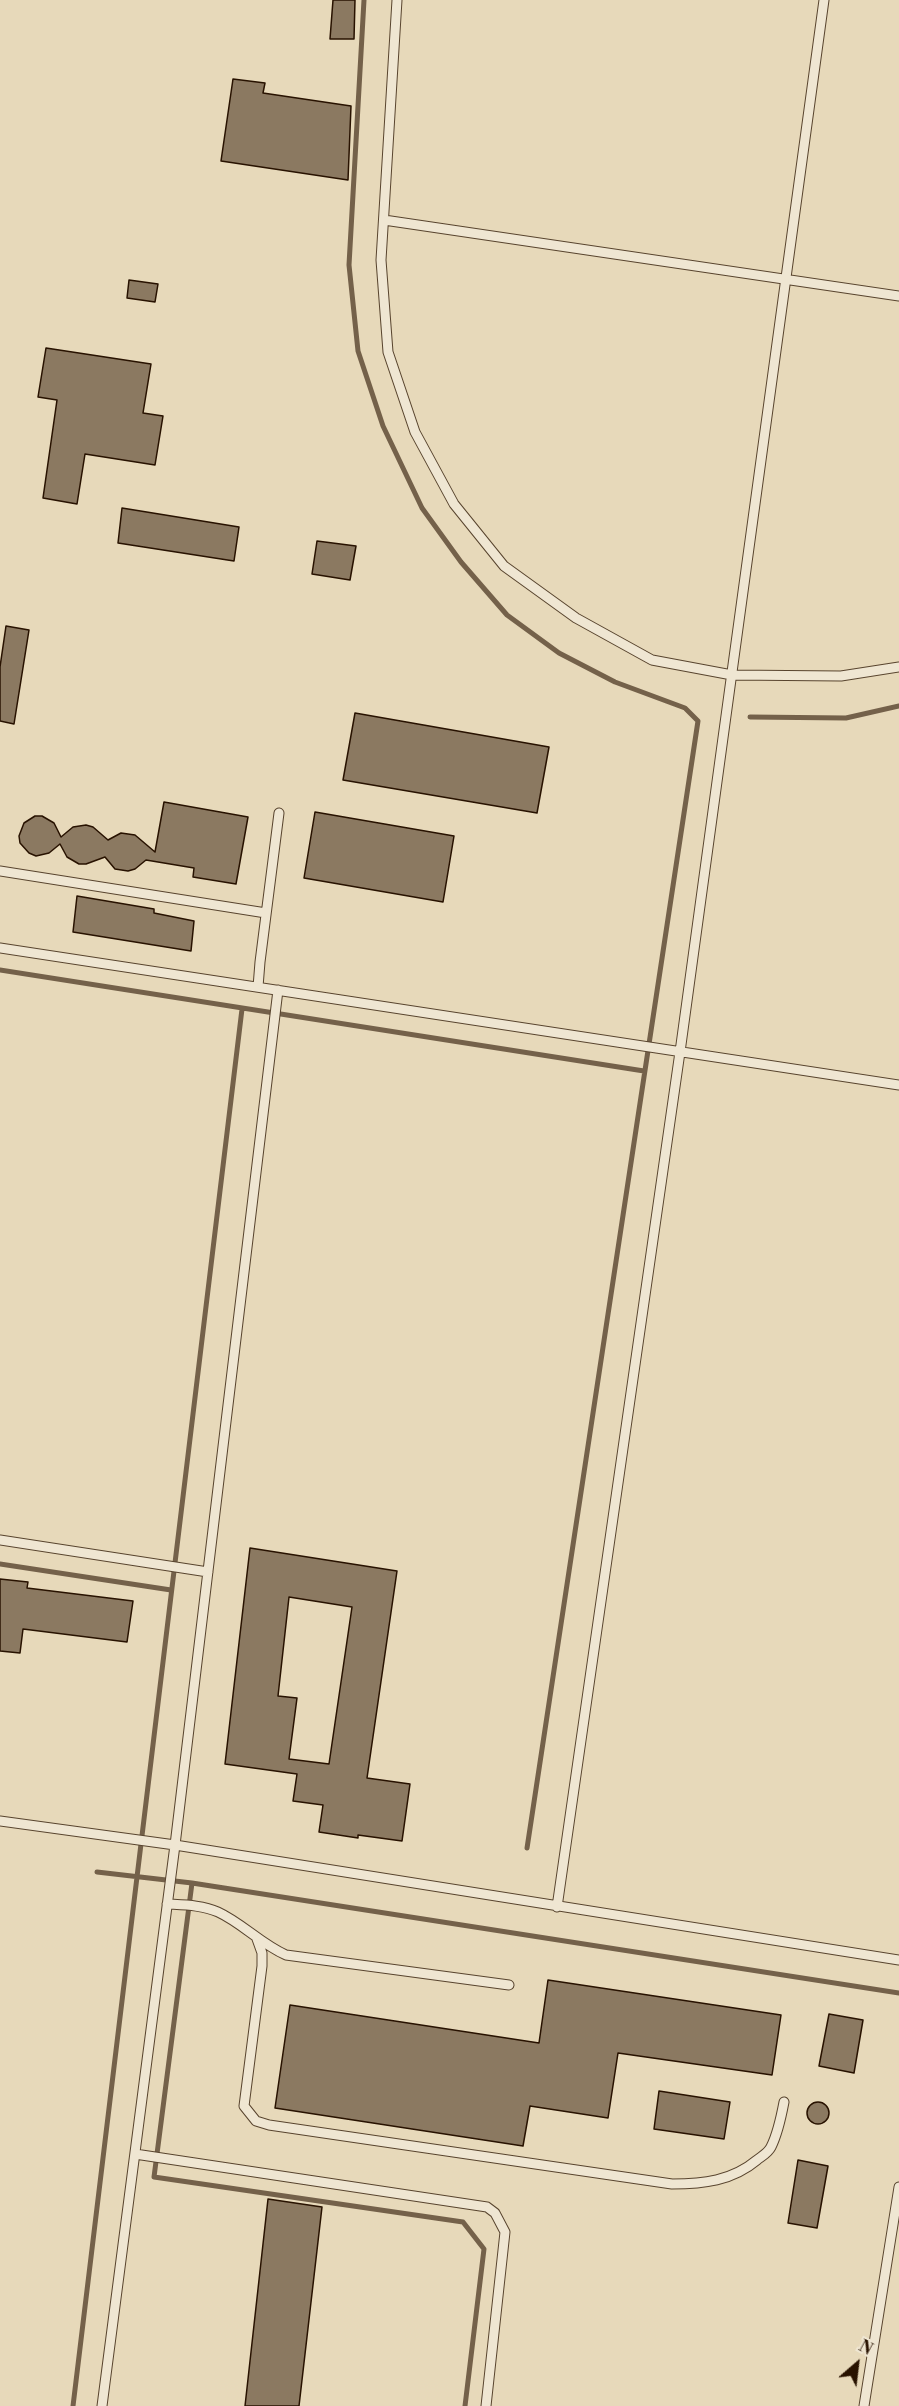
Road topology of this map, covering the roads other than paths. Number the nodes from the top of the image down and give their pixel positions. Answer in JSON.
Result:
{"nodes":[{"id":1,"x":397,"y":0,"type":"edge"},
{"id":2,"x":824,"y":0,"type":"edge"},
{"id":3,"x":384,"y":220,"type":"junction"},
{"id":4,"x":786,"y":279,"type":"junction"},
{"id":5,"x":899,"y":296,"type":"edge"},
{"id":6,"x":899,"y":667,"type":"edge"},
{"id":7,"x":732,"y":675,"type":"junction"},
{"id":8,"x":279,"y":813,"type":"dead end"},
{"id":9,"x":0,"y":871,"type":"edge"},
{"id":10,"x":266,"y":913,"type":"junction"},
{"id":11,"x":0,"y":948,"type":"edge"},
{"id":12,"x":258,"y":987,"type":"junction"},
{"id":13,"x":278,"y":990,"type":"junction"},
{"id":14,"x":680,"y":1052,"type":"junction"},
{"id":15,"x":899,"y":1085,"type":"edge"},
{"id":16,"x":0,"y":1540,"type":"edge"},
{"id":17,"x":208,"y":1572,"type":"junction"},
{"id":18,"x":0,"y":1821,"type":"edge"},
{"id":19,"x":175,"y":1845,"type":"junction"},
{"id":20,"x":167,"y":1904,"type":"junction"},
{"id":21,"x":557,"y":1907,"type":"junction"},
{"id":22,"x":257,"y":1939,"type":"junction"},
{"id":23,"x":899,"y":1960,"type":"edge"},
{"id":24,"x":509,"y":1985,"type":"dead end"},
{"id":25,"x":784,"y":2102,"type":"dead end"},
{"id":26,"x":135,"y":2154,"type":"junction"},
{"id":27,"x":899,"y":2187,"type":"edge"},
{"id":28,"x":102,"y":2406,"type":"edge"},
{"id":29,"x":486,"y":2406,"type":"edge"},
{"id":30,"x":864,"y":2406,"type":"edge"}],
"edges":[{"from":1,"to":3,"type":"lane"},
{"from":2,"to":4,"type":"lane"},
{"from":3,"to":4,"type":"lane"},
{"from":3,"to":7,"type":"lane"},
{"from":4,"to":5,"type":"lane"},
{"from":4,"to":7,"type":"lane"},
{"from":6,"to":7,"type":"lane"},
{"from":7,"to":14,"type":"lane"},
{"from":8,"to":10,"type":"lane"},
{"from":9,"to":10,"type":"lane"},
{"from":10,"to":12,"type":"lane"},
{"from":11,"to":12,"type":"lane"},
{"from":12,"to":13,"type":"lane"},
{"from":13,"to":14,"type":"lane"},
{"from":13,"to":17,"type":"lane"},
{"from":14,"to":15,"type":"lane"},
{"from":14,"to":21,"type":"lane"},
{"from":16,"to":17,"type":"lane"},
{"from":17,"to":19,"type":"lane"},
{"from":18,"to":19,"type":"lane"},
{"from":19,"to":20,"type":"lane"},
{"from":19,"to":21,"type":"lane"},
{"from":20,"to":22,"type":"lane"},
{"from":20,"to":26,"type":"lane"},
{"from":21,"to":23,"type":"lane"},
{"from":22,"to":24,"type":"lane"},
{"from":22,"to":25,"type":"lane"},
{"from":26,"to":28,"type":"lane"},
{"from":26,"to":29,"type":"lane"},
{"from":27,"to":30,"type":"lane"}]}
